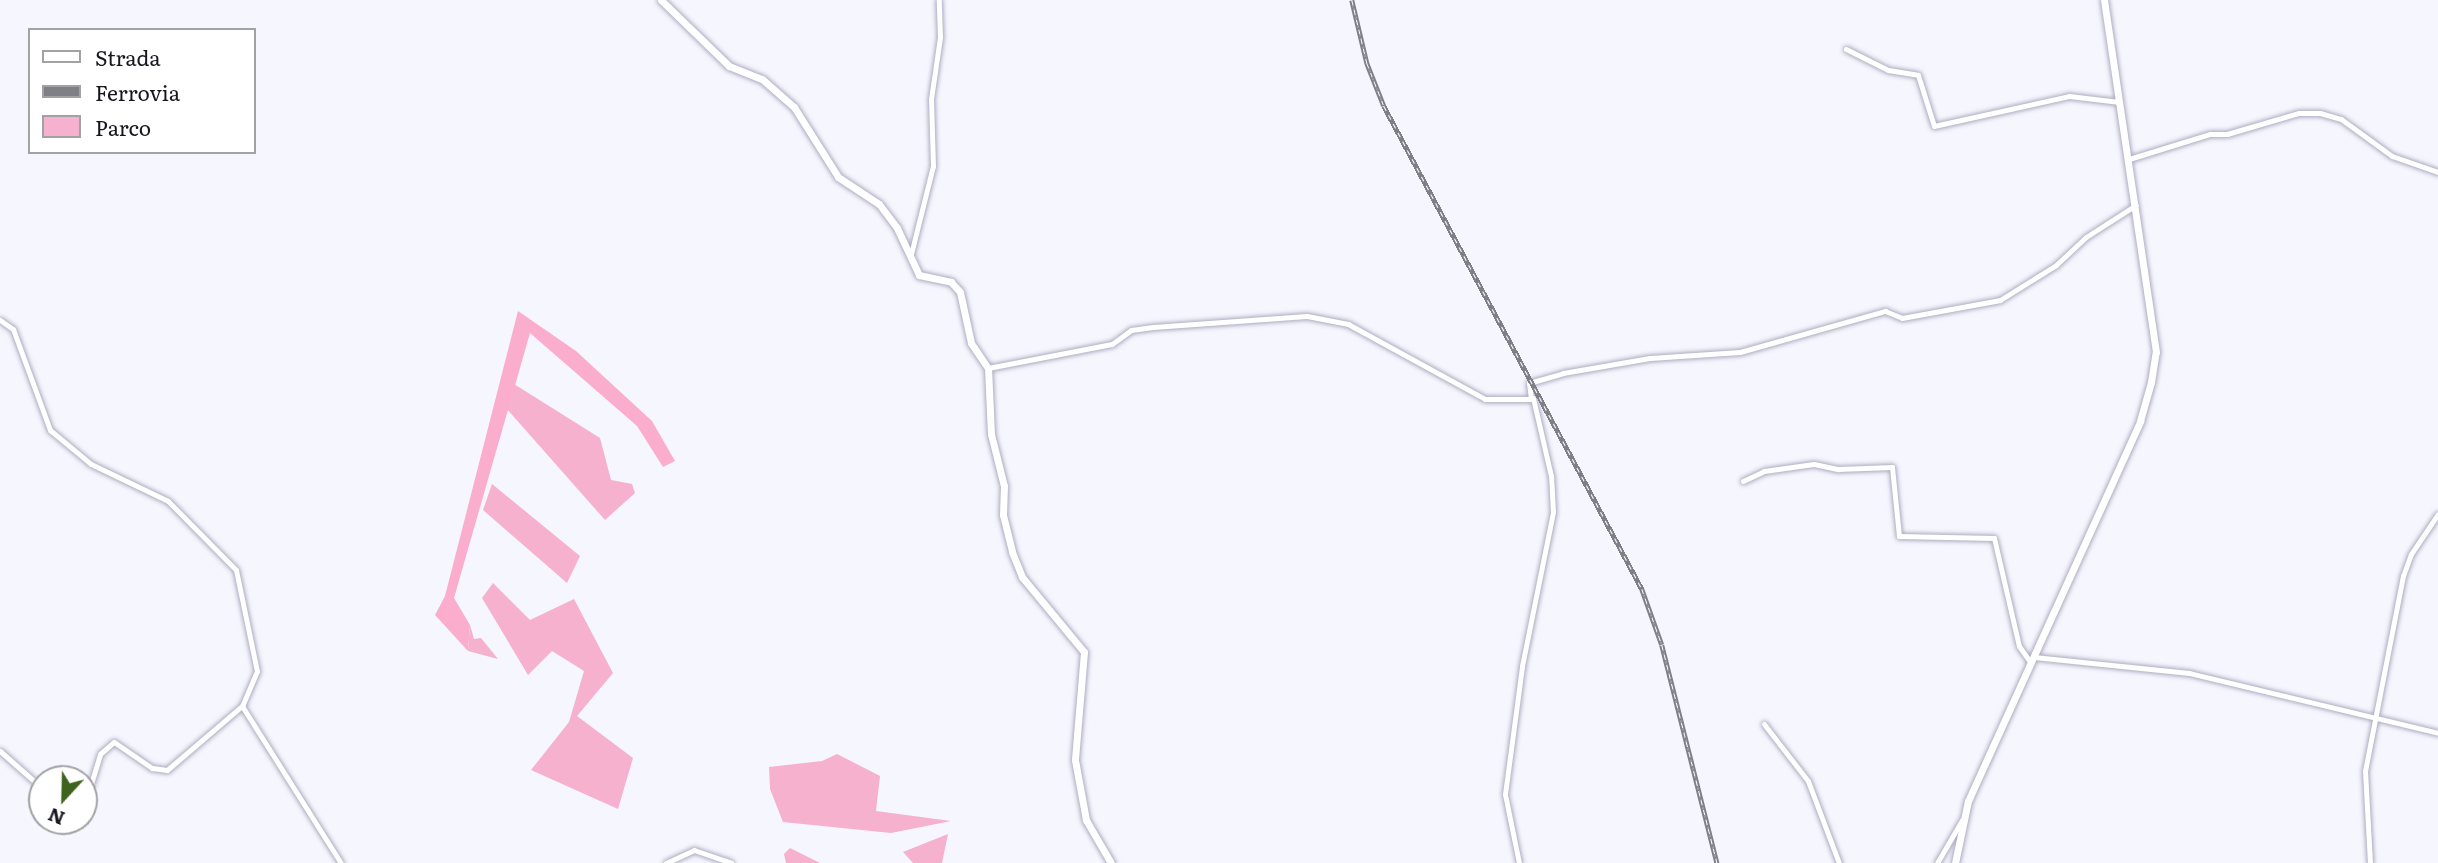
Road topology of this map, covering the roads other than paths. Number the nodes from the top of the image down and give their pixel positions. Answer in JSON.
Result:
{"nodes":[{"id":1,"x":661,"y":0,"type":"edge"},
{"id":2,"x":939,"y":0,"type":"edge"},
{"id":3,"x":2104,"y":0,"type":"edge"},
{"id":4,"x":1846,"y":49,"type":"dead end"},
{"id":5,"x":2120,"y":102,"type":"junction"},
{"id":6,"x":2129,"y":159,"type":"junction"},
{"id":7,"x":2438,"y":172,"type":"edge"},
{"id":8,"x":2136,"y":205,"type":"junction"},
{"id":9,"x":910,"y":258,"type":"junction"},
{"id":10,"x":0,"y":320,"type":"edge"},
{"id":11,"x":988,"y":368,"type":"junction"},
{"id":12,"x":1532,"y":398,"type":"junction"},
{"id":13,"x":1743,"y":481,"type":"dead end"},
{"id":14,"x":2438,"y":514,"type":"edge"},
{"id":15,"x":2033,"y":660,"type":"junction"},
{"id":16,"x":242,"y":706,"type":"junction"},
{"id":17,"x":2376,"y":720,"type":"junction"},
{"id":18,"x":1764,"y":724,"type":"dead end"},
{"id":19,"x":2438,"y":733,"type":"edge"},
{"id":20,"x":0,"y":751,"type":"edge"},
{"id":21,"x":97,"y":765,"type":"edge"},
{"id":22,"x":28,"y":776,"type":"edge"},
{"id":23,"x":1962,"y":820,"type":"junction"},
{"id":24,"x":341,"y":863,"type":"edge"},
{"id":25,"x":666,"y":863,"type":"edge"},
{"id":26,"x":731,"y":863,"type":"edge"},
{"id":27,"x":1111,"y":863,"type":"edge"},
{"id":28,"x":1519,"y":863,"type":"edge"},
{"id":29,"x":1839,"y":863,"type":"edge"},
{"id":30,"x":1937,"y":863,"type":"edge"},
{"id":31,"x":1955,"y":863,"type":"edge"},
{"id":32,"x":2370,"y":863,"type":"edge"}],
"edges":[{"from":1,"to":9,"type":"street"},
{"from":2,"to":9,"type":"street"},
{"from":3,"to":5,"type":"street"},
{"from":4,"to":5,"type":"street"},
{"from":5,"to":6,"type":"street"},
{"from":6,"to":7,"type":"street"},
{"from":6,"to":8,"type":"street"},
{"from":8,"to":12,"type":"street"},
{"from":8,"to":15,"type":"street"},
{"from":9,"to":11,"type":"street"},
{"from":10,"to":16,"type":"street"},
{"from":11,"to":12,"type":"street"},
{"from":11,"to":27,"type":"street"},
{"from":12,"to":28,"type":"street"},
{"from":13,"to":15,"type":"street"},
{"from":14,"to":17,"type":"street"},
{"from":15,"to":17,"type":"street"},
{"from":15,"to":23,"type":"street"},
{"from":16,"to":21,"type":"street"},
{"from":16,"to":24,"type":"street"},
{"from":17,"to":19,"type":"street"},
{"from":17,"to":32,"type":"street"},
{"from":18,"to":29,"type":"street"},
{"from":20,"to":22,"type":"street"},
{"from":23,"to":30,"type":"street"},
{"from":23,"to":31,"type":"street"},
{"from":25,"to":26,"type":"street"}]}
